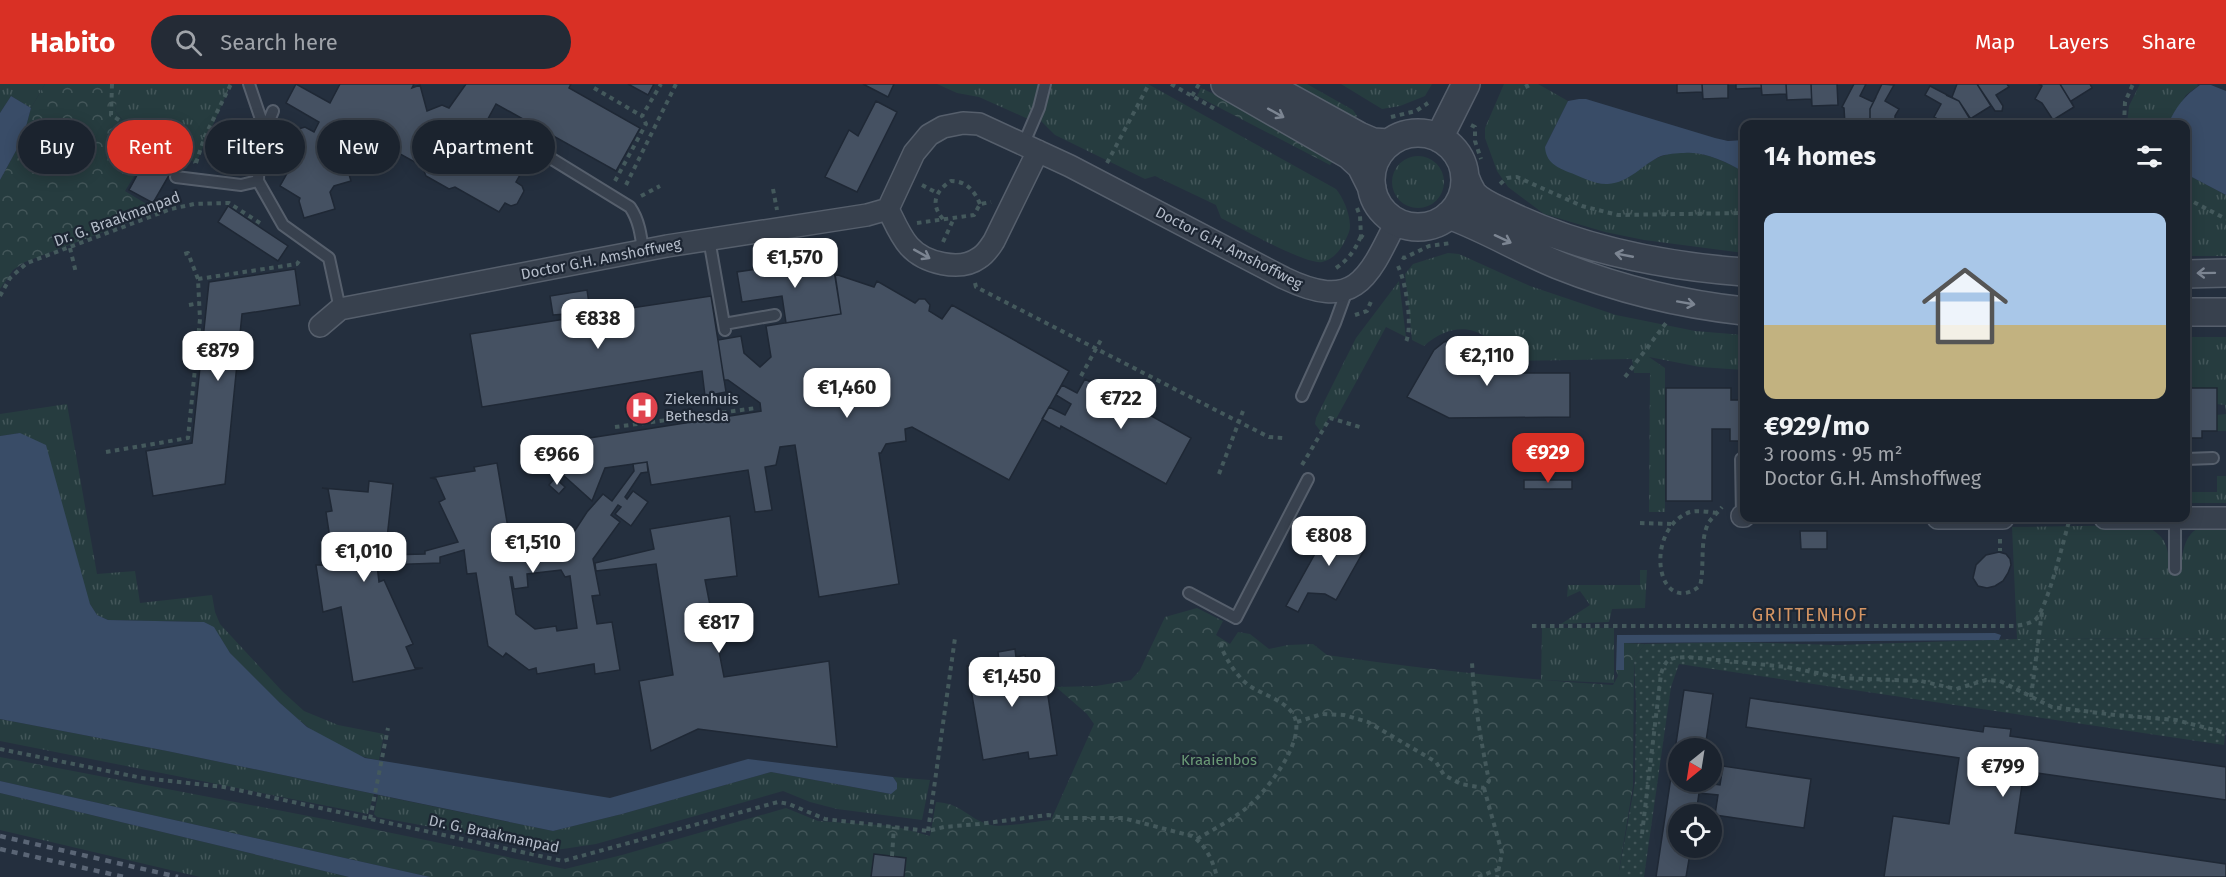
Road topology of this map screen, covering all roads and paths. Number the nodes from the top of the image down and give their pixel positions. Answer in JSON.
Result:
{"nodes":[{"id":1,"x":112,"y":84,"type":"edge"},
{"id":2,"x":231,"y":84,"type":"edge"},
{"id":3,"x":249,"y":84,"type":"edge"},
{"id":4,"x":661,"y":84,"type":"edge"},
{"id":5,"x":676,"y":84,"type":"edge"},
{"id":6,"x":1045,"y":84,"type":"edge"},
{"id":7,"x":1149,"y":84,"type":"edge"},
{"id":8,"x":1199,"y":84,"type":"edge"},
{"id":9,"x":1224,"y":84,"type":"edge"},
{"id":10,"x":1266,"y":84,"type":"edge"},
{"id":11,"x":1466,"y":84,"type":"edge"},
{"id":12,"x":1526,"y":84,"type":"edge"},
{"id":13,"x":2131,"y":85,"type":"edge"},
{"id":14,"x":594,"y":88,"type":"dead end"},
{"id":15,"x":1530,"y":92,"type":"dead end"},
{"id":16,"x":1192,"y":96,"type":"dead end"},
{"id":17,"x":273,"y":111,"type":"dead end"},
{"id":18,"x":1451,"y":113,"type":"junction"},
{"id":19,"x":642,"y":116,"type":"junction"},
{"id":20,"x":261,"y":120,"type":"edge"},
{"id":21,"x":269,"y":120,"type":"edge"},
{"id":22,"x":2124,"y":120,"type":"edge"},
{"id":23,"x":1388,"y":130,"type":"junction"},
{"id":24,"x":1439,"y":138,"type":"junction"},
{"id":25,"x":1031,"y":147,"type":"junction"},
{"id":26,"x":1097,"y":159,"type":"dead end"},
{"id":27,"x":555,"y":160,"type":"edge"},
{"id":28,"x":196,"y":163,"type":"junction"},
{"id":29,"x":1474,"y":172,"type":"junction"},
{"id":30,"x":258,"y":174,"type":"edge"},
{"id":31,"x":176,"y":177,"type":"dead end"},
{"id":32,"x":198,"y":180,"type":"junction"},
{"id":33,"x":258,"y":181,"type":"junction"},
{"id":34,"x":1492,"y":181,"type":"dead end"},
{"id":35,"x":1497,"y":187,"type":"junction"},
{"id":36,"x":1372,"y":188,"type":"junction"},
{"id":37,"x":609,"y":192,"type":"junction"},
{"id":38,"x":1505,"y":192,"type":"dead end"},
{"id":39,"x":619,"y":198,"type":"junction"},
{"id":40,"x":1016,"y":198,"type":"junction"},
{"id":41,"x":2190,"y":200,"type":"edge"},
{"id":42,"x":980,"y":204,"type":"junction"},
{"id":43,"x":1740,"y":213,"type":"edge"},
{"id":44,"x":1449,"y":215,"type":"junction"},
{"id":45,"x":893,"y":217,"type":"junction"},
{"id":46,"x":954,"y":218,"type":"junction"},
{"id":47,"x":944,"y":219,"type":"junction"},
{"id":48,"x":2226,"y":219,"type":"edge"},
{"id":49,"x":1396,"y":222,"type":"junction"},
{"id":50,"x":267,"y":227,"type":"dead end"},
{"id":51,"x":1361,"y":236,"type":"dead end"},
{"id":52,"x":709,"y":239,"type":"junction"},
{"id":53,"x":70,"y":248,"type":"junction"},
{"id":54,"x":316,"y":249,"type":"junction"},
{"id":55,"x":643,"y":251,"type":"junction"},
{"id":56,"x":181,"y":255,"type":"dead end"},
{"id":57,"x":934,"y":260,"type":"junction"},
{"id":58,"x":968,"y":262,"type":"junction"},
{"id":59,"x":1398,"y":266,"type":"dead end"},
{"id":60,"x":1329,"y":271,"type":"dead end"},
{"id":61,"x":1740,"y":272,"type":"edge"},
{"id":62,"x":76,"y":273,"type":"dead end"},
{"id":63,"x":2226,"y":273,"type":"edge"},
{"id":64,"x":2190,"y":274,"type":"edge"},
{"id":65,"x":198,"y":279,"type":"junction"},
{"id":66,"x":1347,"y":290,"type":"junction"},
{"id":67,"x":0,"y":296,"type":"edge"},
{"id":68,"x":199,"y":303,"type":"junction"},
{"id":69,"x":189,"y":305,"type":"dead end"},
{"id":70,"x":340,"y":309,"type":"junction"},
{"id":71,"x":1740,"y":311,"type":"edge"},
{"id":72,"x":2190,"y":312,"type":"edge"},
{"id":73,"x":2226,"y":312,"type":"edge"},
{"id":74,"x":776,"y":315,"type":"dead end"},
{"id":75,"x":1670,"y":317,"type":"dead end"},
{"id":76,"x":320,"y":326,"type":"dead end"},
{"id":77,"x":1102,"y":338,"type":"dead end"},
{"id":78,"x":1406,"y":342,"type":"dead end"},
{"id":79,"x":1096,"y":348,"type":"junction"},
{"id":80,"x":1081,"y":376,"type":"dead end"},
{"id":81,"x":1625,"y":377,"type":"dead end"},
{"id":82,"x":1302,"y":396,"type":"dead end"},
{"id":83,"x":756,"y":408,"type":"dead end"},
{"id":84,"x":1243,"y":411,"type":"dead end"},
{"id":85,"x":1239,"y":422,"type":"junction"},
{"id":86,"x":615,"y":427,"type":"dead end"},
{"id":87,"x":1360,"y":427,"type":"dead end"},
{"id":88,"x":1283,"y":438,"type":"dead end"},
{"id":89,"x":106,"y":452,"type":"dead end"},
{"id":90,"x":2213,"y":458,"type":"dead end"},
{"id":91,"x":2190,"y":459,"type":"edge"},
{"id":92,"x":1219,"y":474,"type":"dead end"},
{"id":93,"x":1308,"y":479,"type":"joint"},
{"id":94,"x":1726,"y":501,"type":"dead end"},
{"id":95,"x":1718,"y":513,"type":"junction"},
{"id":96,"x":2190,"y":518,"type":"edge"},
{"id":97,"x":2226,"y":518,"type":"edge"},
{"id":98,"x":2069,"y":522,"type":"edge"},
{"id":99,"x":2175,"y":522,"type":"edge"},
{"id":100,"x":1640,"y":523,"type":"dead end"},
{"id":101,"x":1671,"y":524,"type":"junction"},
{"id":102,"x":2175,"y":569,"type":"dead end"},
{"id":103,"x":1189,"y":593,"type":"dead end"},
{"id":104,"x":2043,"y":608,"type":"junction"},
{"id":105,"x":1532,"y":626,"type":"dead end"},
{"id":106,"x":955,"y":638,"type":"dead end"},
{"id":107,"x":1223,"y":640,"type":"dead end"},
{"id":108,"x":1472,"y":662,"type":"dead end"},
{"id":109,"x":2031,"y":697,"type":"junction"},
{"id":110,"x":1297,"y":722,"type":"junction"},
{"id":111,"x":388,"y":728,"type":"dead end"},
{"id":112,"x":2226,"y":733,"type":"edge"},
{"id":113,"x":0,"y":749,"type":"edge"},
{"id":114,"x":1484,"y":788,"type":"junction"},
{"id":115,"x":370,"y":819,"type":"junction"},
{"id":116,"x":894,"y":826,"type":"junction"},
{"id":117,"x":928,"y":831,"type":"junction"},
{"id":118,"x":1642,"y":834,"type":"dead end"},
{"id":119,"x":1197,"y":839,"type":"junction"},
{"id":120,"x":892,"y":856,"type":"dead end"},
{"id":121,"x":1498,"y":869,"type":"junction"},
{"id":122,"x":1217,"y":877,"type":"edge"},
{"id":123,"x":1478,"y":877,"type":"edge"},
{"id":124,"x":1497,"y":877,"type":"edge"}],
"edges":[{"from":1,"to":28,"type":"path"},
{"from":2,"to":28,"type":"path"},
{"from":3,"to":20,"type":"lane"},
{"from":4,"to":19,"type":"path"},
{"from":5,"to":39,"type":"path"},
{"from":6,"to":25,"type":"lane"},
{"from":7,"to":26,"type":"path"},
{"from":8,"to":16,"type":"path"},
{"from":9,"to":36,"type":"street","one_way":true},
{"from":10,"to":23,"type":"street"},
{"from":11,"to":18,"type":"street"},
{"from":12,"to":15,"type":"path"},
{"from":13,"to":22,"type":"path"},
{"from":14,"to":19,"type":"path"},
{"from":17,"to":21,"type":"lane"},
{"from":18,"to":23,"type":"path"},
{"from":18,"to":24,"type":"street"},
{"from":18,"to":29,"type":"path"},
{"from":19,"to":37,"type":"path"},
{"from":23,"to":24,"type":"street"},
{"from":23,"to":36,"type":"street"},
{"from":24,"to":29,"type":"street"},
{"from":25,"to":40,"type":"street"},
{"from":25,"to":45,"type":"street","name":"Doctor G.H. Amshoffweg"},
{"from":25,"to":66,"type":"street","name":"Doctor G.H. Amshoffweg"},
{"from":27,"to":37,"type":"lane"},
{"from":28,"to":32,"type":"path"},
{"from":29,"to":44,"type":"street"},
{"from":61,"to":29,"type":"street","one_way":true},
{"from":30,"to":33,"type":"lane"},
{"from":31,"to":32,"type":"lane"},
{"from":32,"to":33,"type":"lane"},
{"from":33,"to":54,"type":"lane"},
{"from":34,"to":35,"type":"path"},
{"from":35,"to":38,"type":"path"},
{"from":35,"to":43,"type":"path"},
{"from":36,"to":49,"type":"street"},
{"from":37,"to":39,"type":"lane"},
{"from":39,"to":55,"type":"lane"},
{"from":40,"to":42,"type":"path"},
{"from":40,"to":58,"type":"street"},
{"from":41,"to":48,"type":"path"},
{"from":42,"to":46,"type":"path"},
{"from":42,"to":47,"type":"path"},
{"from":44,"to":49,"type":"street"},
{"from":44,"to":71,"type":"street","one_way":true},
{"from":45,"to":47,"type":"path"},
{"from":45,"to":52,"type":"street","name":"Doctor G.H. Amshoffweg"},
{"from":45,"to":57,"type":"street","one_way":true},
{"from":46,"to":47,"type":"path"},
{"from":46,"to":57,"type":"path"},
{"from":49,"to":66,"type":"street"},
{"from":50,"to":53,"type":"path","name":"Dr. G. Braakmanpad"},
{"from":51,"to":60,"type":"path"},
{"from":52,"to":55,"type":"street","name":"Doctor G.H. Amshoffweg"},
{"from":52,"to":74,"type":"lane"},
{"from":53,"to":62,"type":"path"},
{"from":53,"to":67,"type":"path","name":"Dr. G. Braakmanpad"},
{"from":54,"to":65,"type":"path"},
{"from":54,"to":70,"type":"lane"},
{"from":55,"to":70,"type":"street","name":"Doctor G.H. Amshoffweg"},
{"from":56,"to":65,"type":"path"},
{"from":57,"to":58,"type":"street"},
{"from":58,"to":79,"type":"path"},
{"from":59,"to":78,"type":"path"},
{"from":63,"to":64,"type":"street","one_way":true},
{"from":65,"to":68,"type":"path"},
{"from":66,"to":82,"type":"lane"},
{"from":68,"to":69,"type":"path"},
{"from":68,"to":89,"type":"path"},
{"from":70,"to":76,"type":"street","name":"Doctor G.H. Amshoffweg"},
{"from":72,"to":73,"type":"street"},
{"from":75,"to":81,"type":"path"},
{"from":77,"to":79,"type":"path"},
{"from":79,"to":80,"type":"path"},
{"from":79,"to":85,"type":"path"},
{"from":83,"to":86,"type":"path"},
{"from":84,"to":85,"type":"path"},
{"from":85,"to":88,"type":"path"},
{"from":85,"to":92,"type":"path"},
{"from":87,"to":93,"type":"path"},
{"from":90,"to":91,"type":"lane"},
{"from":93,"to":103,"type":"lane"},
{"from":94,"to":95,"type":"path"},
{"from":95,"to":101,"type":"path"},
{"from":95,"to":101,"type":"path"},
{"from":96,"to":97,"type":"street"},
{"from":98,"to":104,"type":"path"},
{"from":99,"to":102,"type":"lane"},
{"from":100,"to":101,"type":"path"},
{"from":104,"to":105,"type":"path"},
{"from":104,"to":109,"type":"path"},
{"from":106,"to":117,"type":"path"},
{"from":107,"to":110,"type":"path"},
{"from":108,"to":114,"type":"path"},
{"from":109,"to":112,"type":"path"},
{"from":109,"to":118,"type":"path"},
{"from":110,"to":114,"type":"path"},
{"from":110,"to":119,"type":"path"},
{"from":111,"to":115,"type":"path"},
{"from":113,"to":115,"type":"path","name":"Dr. G. Braakmanpad"},
{"from":114,"to":121,"type":"path"},
{"from":115,"to":116,"type":"path","name":"Dr. G. Braakmanpad"},
{"from":116,"to":117,"type":"path","name":"Dr. G. Braakmanpad"},
{"from":116,"to":120,"type":"path"},
{"from":117,"to":119,"type":"path","name":"Dr. G. Braakmanpad"},
{"from":119,"to":122,"type":"path"},
{"from":121,"to":123,"type":"path"},
{"from":121,"to":124,"type":"path"}]}
